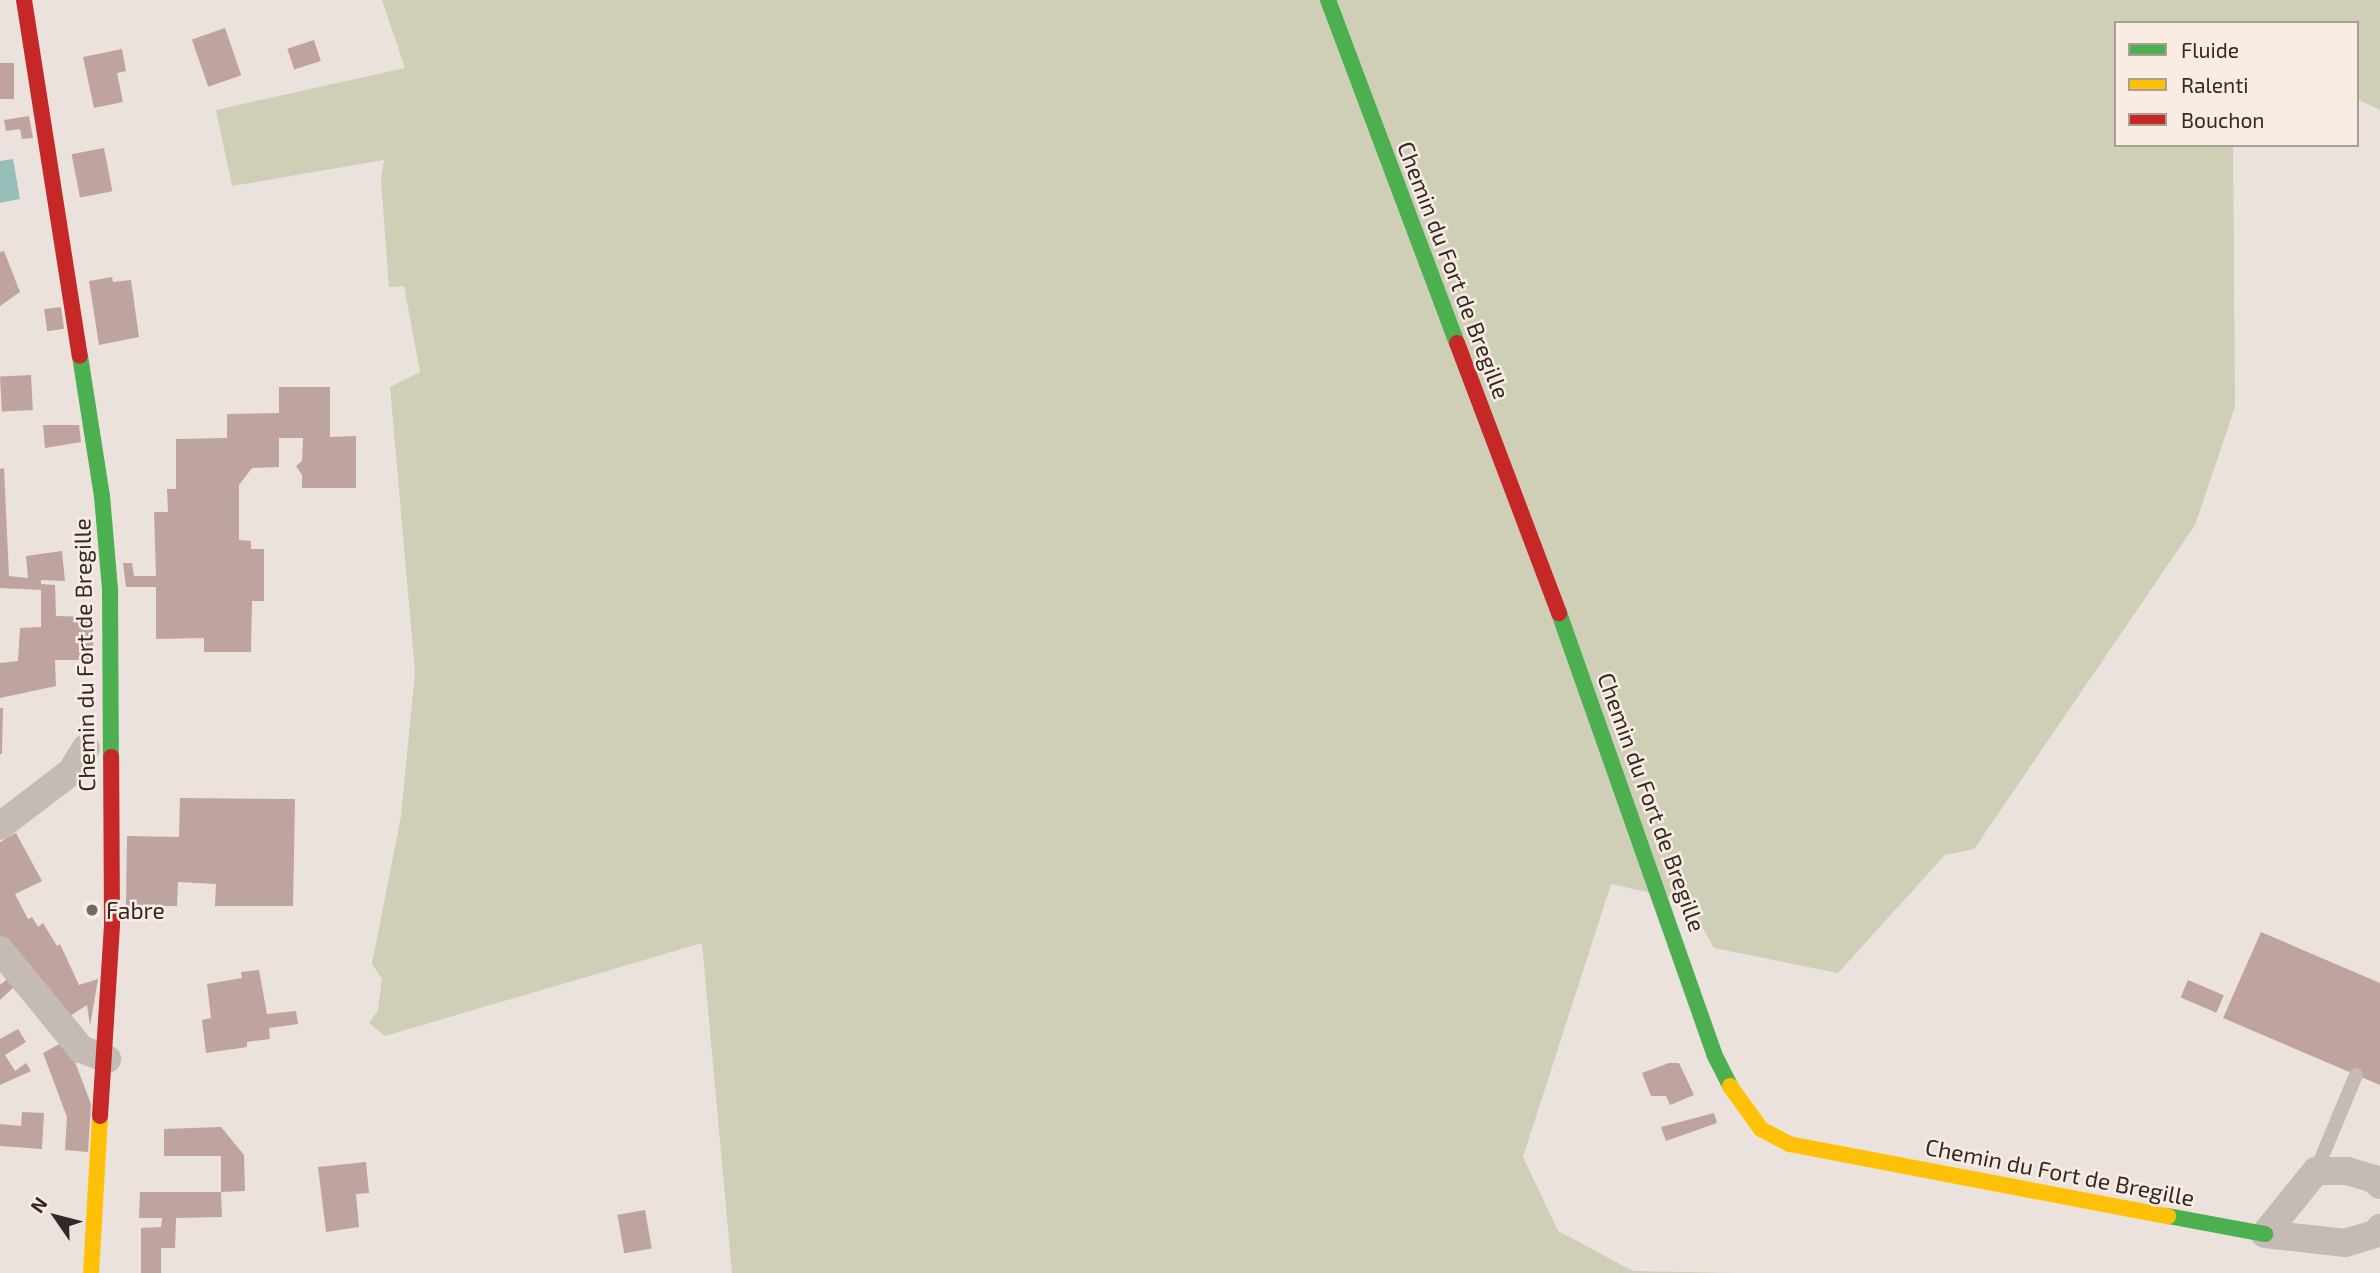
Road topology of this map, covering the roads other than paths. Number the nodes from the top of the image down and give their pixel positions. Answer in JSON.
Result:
{"nodes":[{"id":1,"x":24,"y":0,"type":"edge"},
{"id":2,"x":1328,"y":0,"type":"edge"},
{"id":3,"x":86,"y":748,"type":"dead end"},
{"id":4,"x":7,"y":822,"type":"edge"},
{"id":5,"x":0,"y":950,"type":"edge"},
{"id":6,"x":107,"y":1059,"type":"junction"},
{"id":7,"x":2356,"y":1075,"type":"dead end"},
{"id":8,"x":2316,"y":1171,"type":"junction"},
{"id":9,"x":2380,"y":1185,"type":"edge"},
{"id":10,"x":2380,"y":1228,"type":"edge"},
{"id":11,"x":2264,"y":1234,"type":"junction"},
{"id":12,"x":91,"y":1273,"type":"edge"}],
"edges":[{"from":1,"to":6,"type":"street","name":"Chemin du Fort de Bregille"},
{"from":2,"to":11,"type":"street","name":"Chemin du Fort de Bregille"},
{"from":3,"to":4,"type":"street"},
{"from":5,"to":6,"type":"street"},
{"from":6,"to":12,"type":"street","name":"Chemin du Fort de Bregille"},
{"from":7,"to":8,"type":"lane"},
{"from":8,"to":9,"type":"street"},
{"from":8,"to":11,"type":"street"},
{"from":10,"to":11,"type":"street"}]}
